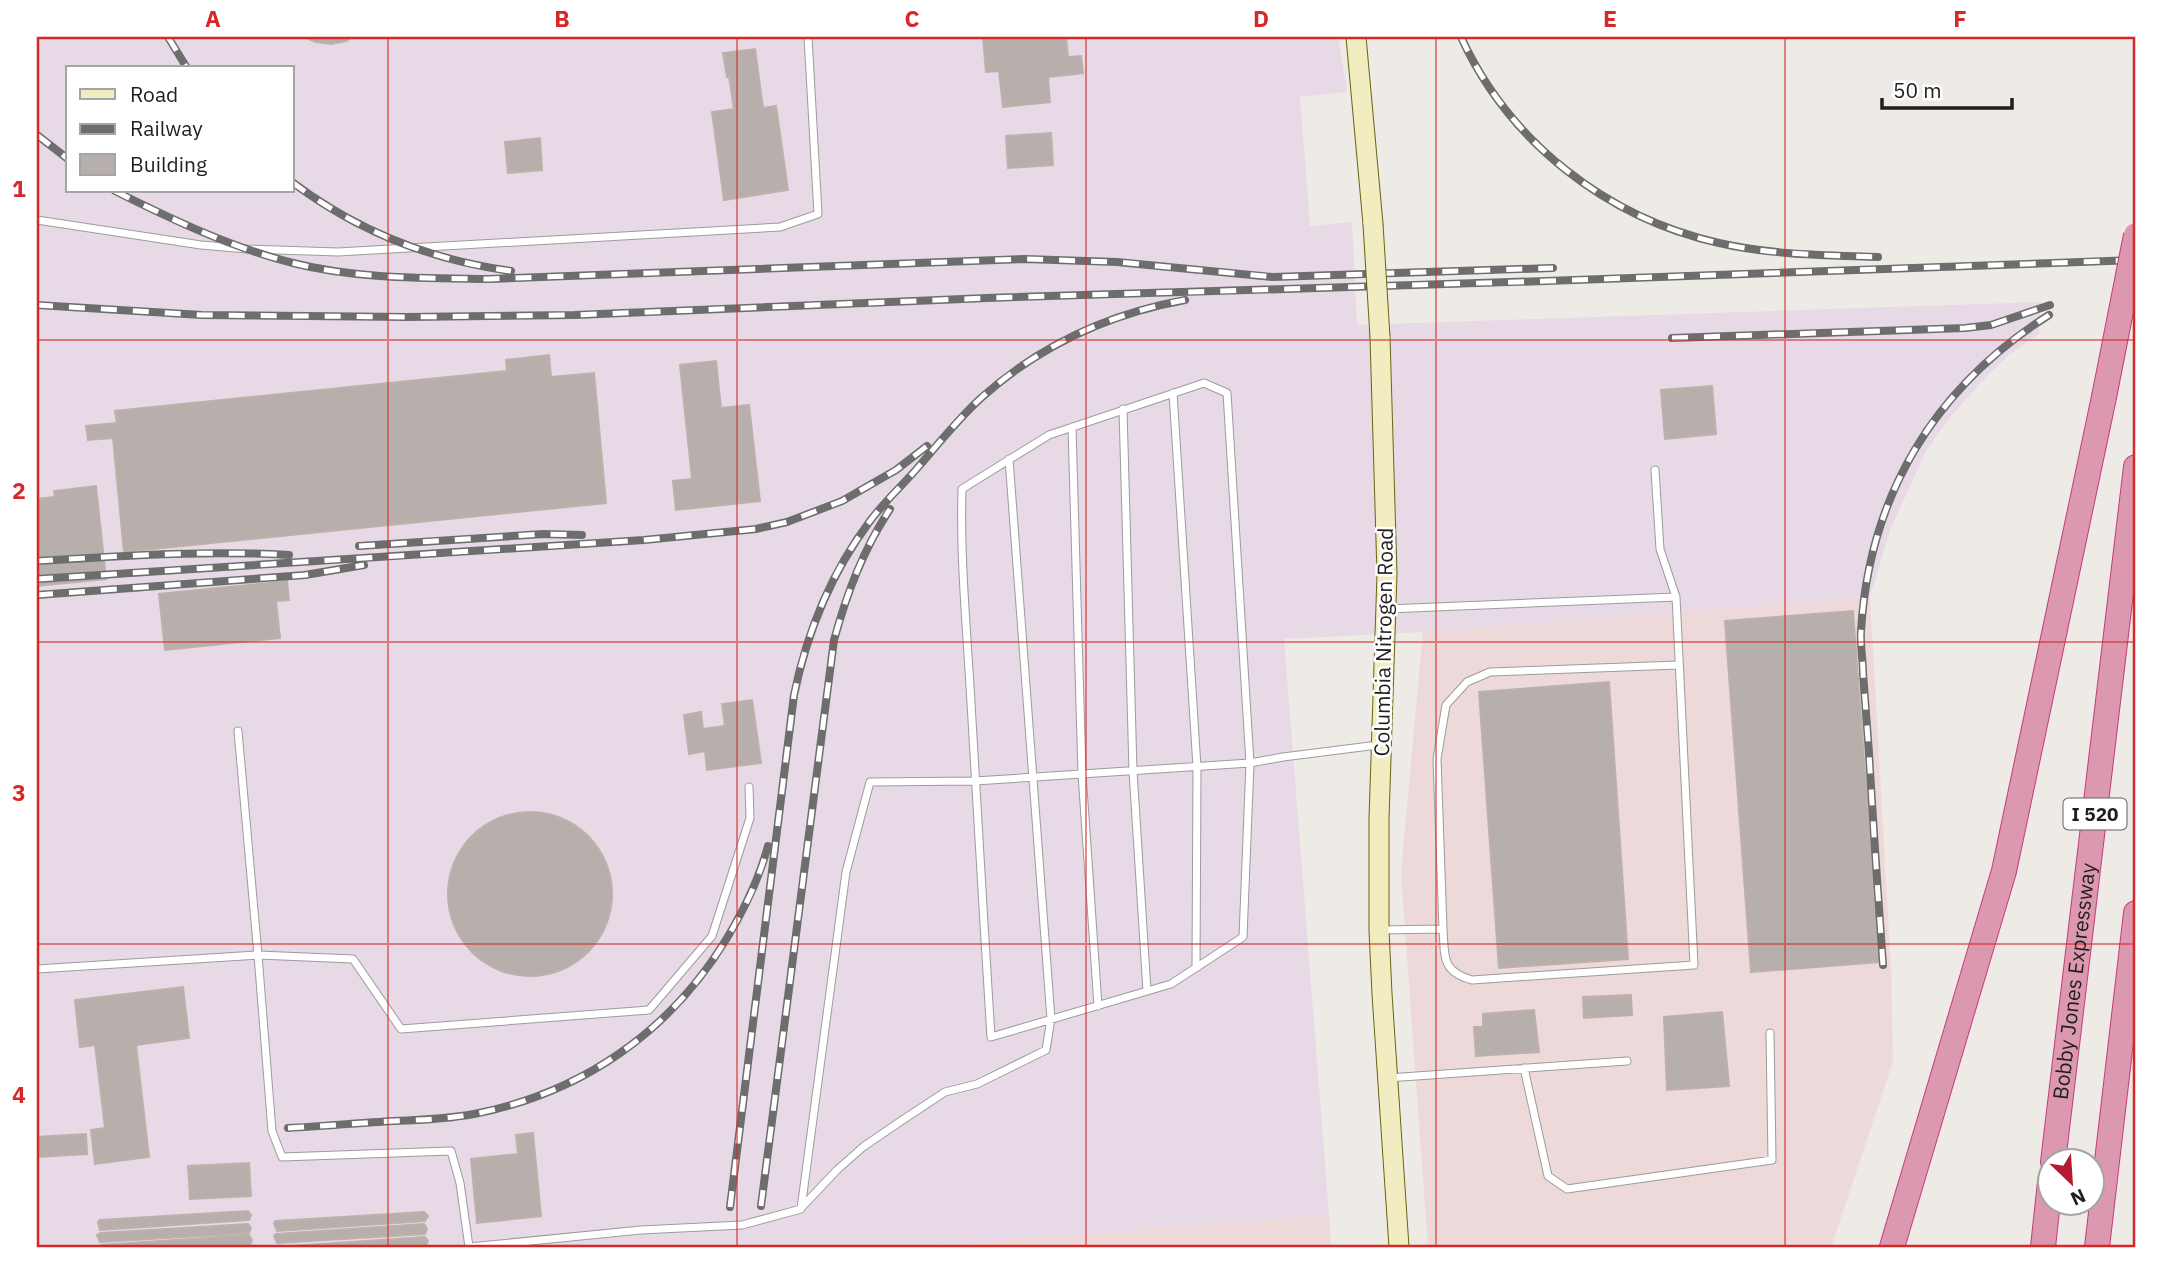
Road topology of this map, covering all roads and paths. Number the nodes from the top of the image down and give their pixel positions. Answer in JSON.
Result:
{"nodes":[{"id":1,"x":808,"y":37,"type":"edge"},
{"id":2,"x":1356,"y":37,"type":"edge"},
{"id":3,"x":37,"y":220,"type":"edge"},
{"id":4,"x":2136,"y":236,"type":"edge"},
{"id":5,"x":1173,"y":393,"type":"junction"},
{"id":6,"x":1122,"y":410,"type":"junction"},
{"id":7,"x":1072,"y":426,"type":"junction"},
{"id":8,"x":1009,"y":459,"type":"junction"},
{"id":9,"x":2136,"y":467,"type":"edge"},
{"id":10,"x":1656,"y":470,"type":"dead end"},
{"id":11,"x":1676,"y":597,"type":"junction"},
{"id":12,"x":1386,"y":609,"type":"junction"},
{"id":13,"x":1678,"y":665,"type":"junction"},
{"id":14,"x":238,"y":731,"type":"dead end"},
{"id":15,"x":1383,"y":744,"type":"junction"},
{"id":16,"x":1250,"y":763,"type":"junction"},
{"id":17,"x":1197,"y":767,"type":"junction"},
{"id":18,"x":1133,"y":771,"type":"junction"},
{"id":19,"x":1082,"y":774,"type":"junction"},
{"id":20,"x":1034,"y":777,"type":"junction"},
{"id":21,"x":975,"y":781,"type":"junction"},
{"id":22,"x":749,"y":787,"type":"dead end"},
{"id":23,"x":2136,"y":913,"type":"edge"},
{"id":24,"x":1443,"y":929,"type":"junction"},
{"id":25,"x":1379,"y":930,"type":"junction"},
{"id":26,"x":258,"y":955,"type":"junction"},
{"id":27,"x":1196,"y":968,"type":"junction"},
{"id":28,"x":37,"y":969,"type":"edge"},
{"id":29,"x":1147,"y":991,"type":"junction"},
{"id":30,"x":1098,"y":1006,"type":"junction"},
{"id":31,"x":1051,"y":1019,"type":"junction"},
{"id":32,"x":1770,"y":1033,"type":"dead end"},
{"id":33,"x":1627,"y":1061,"type":"dead end"},
{"id":34,"x":1524,"y":1068,"type":"junction"},
{"id":35,"x":1387,"y":1078,"type":"junction"},
{"id":36,"x":2055,"y":1148,"type":"edge"},
{"id":37,"x":801,"y":1209,"type":"junction"},
{"id":38,"x":2046,"y":1218,"type":"edge"},
{"id":39,"x":1399,"y":1247,"type":"edge"},
{"id":40,"x":1892,"y":1247,"type":"edge"},
{"id":41,"x":2043,"y":1247,"type":"edge"},
{"id":42,"x":2097,"y":1247,"type":"edge"}],
"edges":[{"from":1,"to":3,"type":"lane"},
{"from":2,"to":12,"type":"street","name":"Columbia Nitrogen Road","bridge":true},
{"from":4,"to":40,"type":"highway","bridge":true},
{"from":5,"to":6,"type":"lane"},
{"from":5,"to":16,"type":"lane"},
{"from":5,"to":17,"type":"lane"},
{"from":6,"to":7,"type":"lane"},
{"from":6,"to":18,"type":"lane"},
{"from":7,"to":8,"type":"lane"},
{"from":7,"to":19,"type":"lane"},
{"from":8,"to":20,"type":"lane"},
{"from":8,"to":21,"type":"lane"},
{"from":9,"to":36,"type":"highway","name":"Bobby Jones Expressway","number":"I 520"},
{"from":10,"to":11,"type":"lane"},
{"from":11,"to":12,"type":"lane"},
{"from":11,"to":13,"type":"lane"},
{"from":12,"to":15,"type":"street","name":"Columbia Nitrogen Road"},
{"from":13,"to":24,"type":"lane"},
{"from":13,"to":24,"type":"lane"},
{"from":14,"to":26,"type":"lane"},
{"from":15,"to":16,"type":"lane"},
{"from":15,"to":25,"type":"street","name":"Columbia Nitrogen Road"},
{"from":16,"to":17,"type":"lane"},
{"from":16,"to":27,"type":"lane"},
{"from":17,"to":18,"type":"lane"},
{"from":17,"to":27,"type":"lane"},
{"from":18,"to":19,"type":"lane"},
{"from":18,"to":29,"type":"lane"},
{"from":19,"to":20,"type":"lane"},
{"from":19,"to":30,"type":"lane"},
{"from":20,"to":21,"type":"lane"},
{"from":20,"to":31,"type":"lane"},
{"from":21,"to":31,"type":"lane"},
{"from":21,"to":37,"type":"lane"},
{"from":22,"to":26,"type":"lane"},
{"from":23,"to":42,"type":"highway"},
{"from":24,"to":25,"type":"lane"},
{"from":25,"to":35,"type":"street","name":"Columbia Nitrogen Road"},
{"from":26,"to":28,"type":"lane"},
{"from":26,"to":37,"type":"lane"},
{"from":27,"to":29,"type":"lane"},
{"from":29,"to":30,"type":"lane"},
{"from":30,"to":31,"type":"lane"},
{"from":31,"to":37,"type":"lane"},
{"from":32,"to":34,"type":"lane"},
{"from":33,"to":34,"type":"lane"},
{"from":34,"to":35,"type":"lane"},
{"from":35,"to":39,"type":"street","name":"Columbia Nitrogen Road"},
{"from":38,"to":41,"type":"highway"}]}
